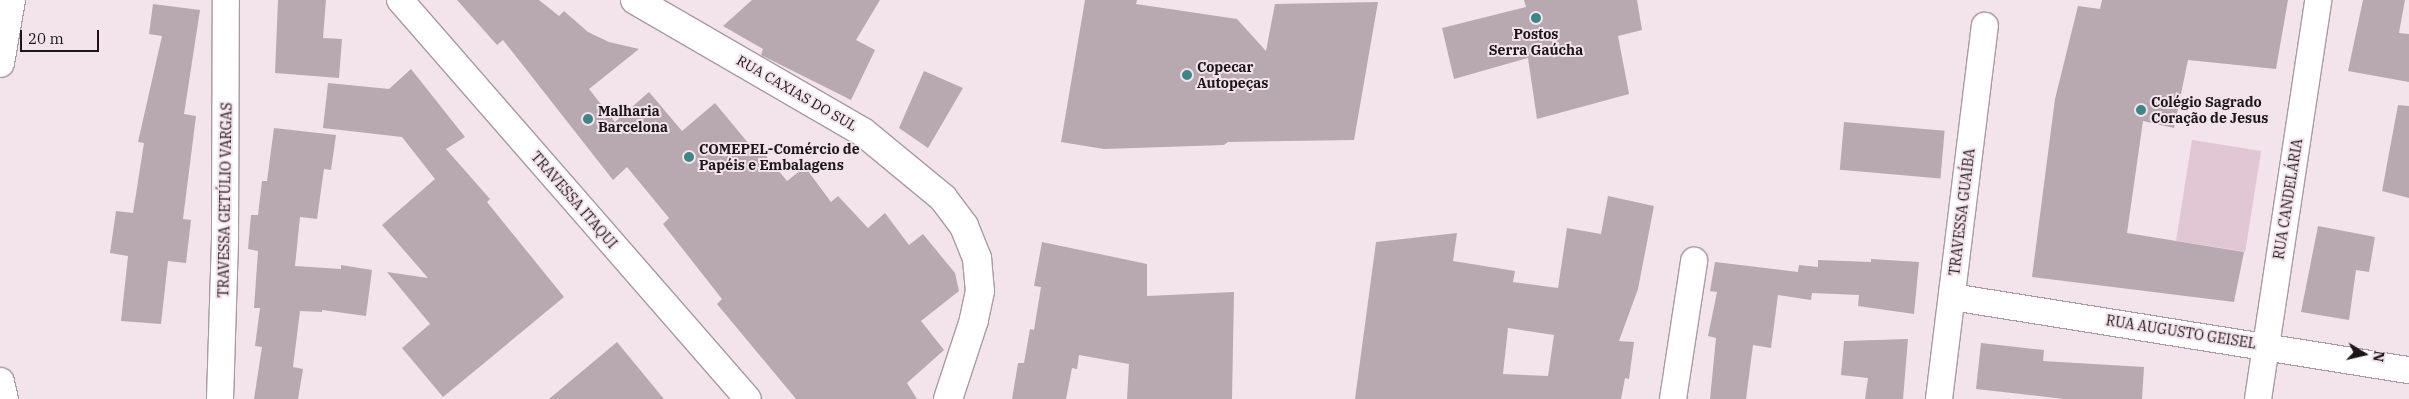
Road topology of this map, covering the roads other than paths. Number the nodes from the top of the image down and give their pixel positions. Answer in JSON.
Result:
{"nodes":[{"id":1,"x":11,"y":0,"type":"edge"},
{"id":2,"x":226,"y":0,"type":"edge"},
{"id":3,"x":400,"y":0,"type":"edge"},
{"id":4,"x":635,"y":0,"type":"edge"},
{"id":5,"x":2318,"y":0,"type":"edge"},
{"id":6,"x":1985,"y":26,"type":"dead end"},
{"id":7,"x":0,"y":63,"type":"edge"},
{"id":8,"x":1694,"y":261,"type":"dead end"},
{"id":9,"x":1952,"y":297,"type":"junction"},
{"id":10,"x":2265,"y":345,"type":"junction"},
{"id":11,"x":2409,"y":370,"type":"edge"},
{"id":12,"x":0,"y":382,"type":"edge"},
{"id":13,"x":4,"y":399,"type":"edge"},
{"id":14,"x":220,"y":399,"type":"edge"},
{"id":15,"x":748,"y":399,"type":"edge"},
{"id":16,"x":948,"y":399,"type":"edge"},
{"id":17,"x":1673,"y":399,"type":"edge"},
{"id":18,"x":1939,"y":399,"type":"edge"},
{"id":19,"x":2258,"y":399,"type":"edge"}],
"edges":[{"from":1,"to":7,"type":"street"},
{"from":2,"to":14,"type":"street","name":"TRAVESSA GETÚLIO VARGAS"},
{"from":3,"to":15,"type":"street","name":"TRAVESSA ITAQUI"},
{"from":4,"to":16,"type":"street","name":"RUA CAXIAS DO SUL"},
{"from":5,"to":10,"type":"street","name":"RUA CANDELÁRIA"},
{"from":6,"to":9,"type":"street","name":"TRAVESSA GUAÍBA"},
{"from":8,"to":17,"type":"street"},
{"from":9,"to":10,"type":"street","name":"RUA AUGUSTO GEISEL"},
{"from":9,"to":18,"type":"street","name":"TRAVESSA GUAÍBA"},
{"from":10,"to":11,"type":"street","name":"RUA AUGUSTO GEISEL"},
{"from":10,"to":19,"type":"street","name":"RUA CANDELÁRIA"},
{"from":12,"to":13,"type":"street"}]}
